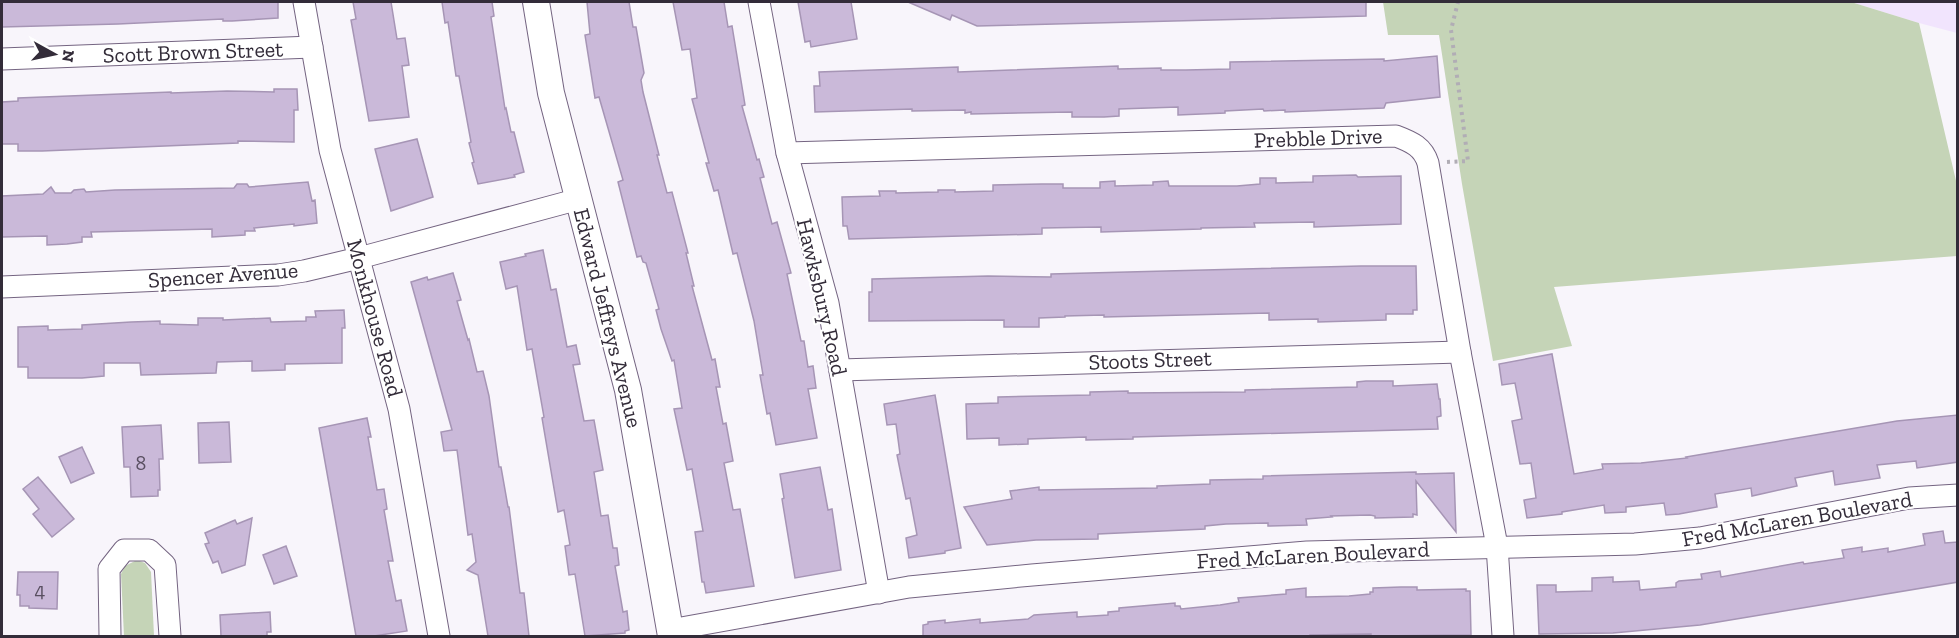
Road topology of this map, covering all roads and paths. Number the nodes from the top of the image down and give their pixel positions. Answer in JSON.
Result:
{"nodes":[{"id":1,"x":304,"y":2,"type":"edge"},
{"id":2,"x":536,"y":2,"type":"edge"},
{"id":3,"x":759,"y":2,"type":"edge"},
{"id":4,"x":1458,"y":2,"type":"edge"},
{"id":5,"x":312,"y":47,"type":"junction"},
{"id":6,"x":2,"y":59,"type":"edge"},
{"id":7,"x":787,"y":153,"type":"junction"},
{"id":8,"x":1445,"y":163,"type":"dead end"},
{"id":9,"x":579,"y":199,"type":"junction"},
{"id":10,"x":359,"y":258,"type":"junction"},
{"id":11,"x":2,"y":288,"type":"edge"},
{"id":12,"x":1460,"y":352,"type":"junction"},
{"id":13,"x":840,"y":370,"type":"junction"},
{"id":14,"x":1958,"y":495,"type":"edge"},
{"id":15,"x":1497,"y":546,"type":"junction"},
{"id":16,"x":879,"y":593,"type":"junction"},
{"id":17,"x":670,"y":633,"type":"edge"},
{"id":18,"x":110,"y":636,"type":"edge"},
{"id":19,"x":170,"y":636,"type":"edge"},
{"id":20,"x":439,"y":636,"type":"edge"},
{"id":21,"x":1503,"y":636,"type":"edge"}],
"edges":[{"from":1,"to":5,"type":"street","name":"Monkhouse Road"},
{"from":2,"to":9,"type":"street","name":"Edward Jeffreys Avenue"},
{"from":3,"to":7,"type":"street","name":"Hawksbury Road"},
{"from":4,"to":8,"type":"path"},
{"from":5,"to":6,"type":"street","name":"Scott Brown Street"},
{"from":5,"to":10,"type":"street","name":"Monkhouse Road"},
{"from":7,"to":12,"type":"street","name":"Prebble Drive"},
{"from":7,"to":13,"type":"street","name":"Hawksbury Road"},
{"from":9,"to":10,"type":"street","name":"Spencer Avenue"},
{"from":9,"to":17,"type":"street","name":"Edward Jeffreys Avenue"},
{"from":10,"to":11,"type":"street","name":"Spencer Avenue"},
{"from":10,"to":20,"type":"street","name":"Monkhouse Road"},
{"from":12,"to":13,"type":"street","name":"Stoots Street"},
{"from":12,"to":15,"type":"street","name":"Prebble Drive"},
{"from":13,"to":16,"type":"street","name":"Hawksbury Road"},
{"from":14,"to":15,"type":"street","name":"Fred McLaren Boulevard"},
{"from":15,"to":16,"type":"street","name":"Fred McLaren Boulevard"},
{"from":15,"to":21,"type":"street","name":"Prebble Drive"},
{"from":16,"to":17,"type":"street","name":"Fred McLaren Boulevard"},
{"from":18,"to":19,"type":"street"}]}
